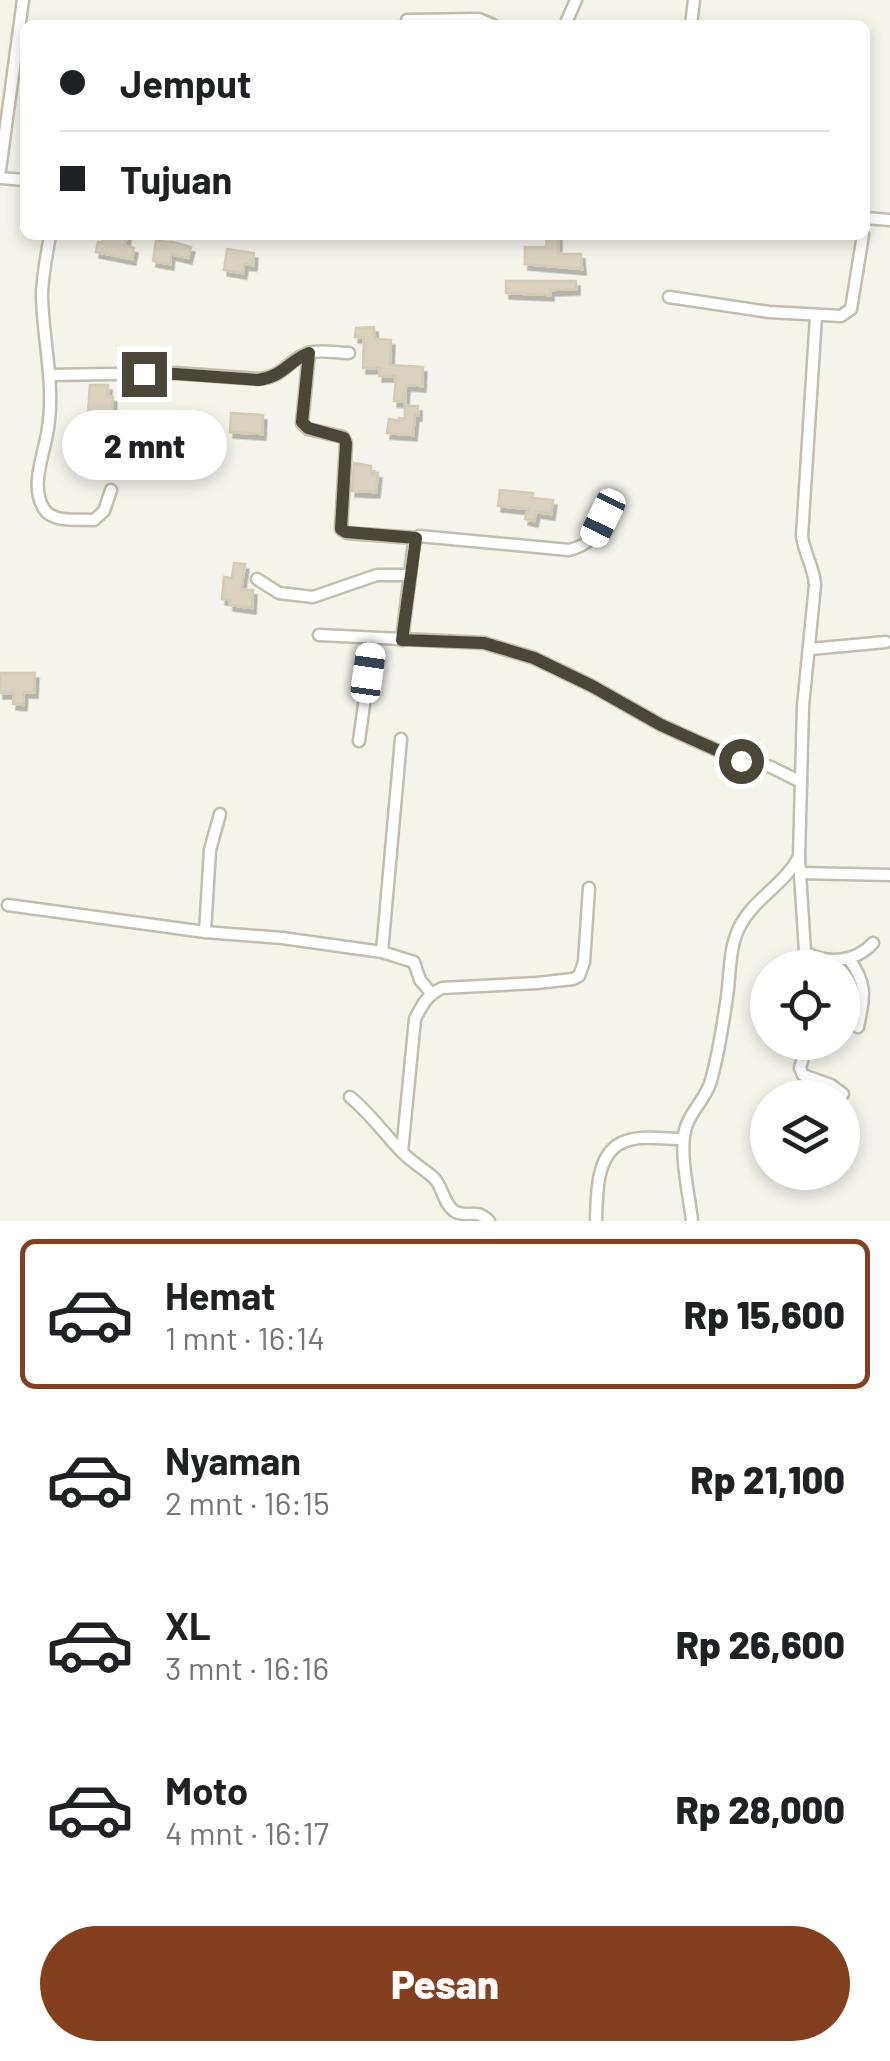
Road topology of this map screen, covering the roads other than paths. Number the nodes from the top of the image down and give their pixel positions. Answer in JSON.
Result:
{"nodes":[{"id":1,"x":408,"y":20,"type":"dead end"},
{"id":2,"x":481,"y":20,"type":"edge"},
{"id":3,"x":20,"y":22,"type":"edge"},
{"id":4,"x":0,"y":170,"type":"edge"},
{"id":5,"x":49,"y":240,"type":"edge"},
{"id":6,"x":862,"y":240,"type":"edge"},
{"id":7,"x":669,"y":297,"type":"dead end"},
{"id":8,"x":816,"y":316,"type":"junction"},
{"id":9,"x":309,"y":353,"type":"junction"},
{"id":10,"x":349,"y":354,"type":"dead end"},
{"id":11,"x":50,"y":375,"type":"junction"},
{"id":12,"x":110,"y":490,"type":"dead end"},
{"id":13,"x":603,"y":518,"type":"dead end"},
{"id":14,"x":416,"y":538,"type":"junction"},
{"id":15,"x":410,"y":576,"type":"junction"},
{"id":16,"x":257,"y":579,"type":"dead end"},
{"id":17,"x":318,"y":635,"type":"dead end"},
{"id":18,"x":373,"y":639,"type":"junction"},
{"id":19,"x":402,"y":640,"type":"junction"},
{"id":20,"x":886,"y":642,"type":"dead end"},
{"id":21,"x":810,"y":649,"type":"junction"},
{"id":22,"x":401,"y":739,"type":"dead end"},
{"id":23,"x":359,"y":740,"type":"dead end"},
{"id":24,"x":801,"y":782,"type":"junction"},
{"id":25,"x":220,"y":814,"type":"dead end"},
{"id":26,"x":799,"y":857,"type":"junction"},
{"id":27,"x":800,"y":873,"type":"junction"},
{"id":28,"x":890,"y":876,"type":"edge"},
{"id":29,"x":590,"y":888,"type":"dead end"},
{"id":30,"x":8,"y":905,"type":"dead end"},
{"id":31,"x":204,"y":932,"type":"junction"},
{"id":32,"x":873,"y":943,"type":"dead end"},
{"id":33,"x":805,"y":950,"type":"edge"},
{"id":34,"x":382,"y":952,"type":"junction"},
{"id":35,"x":860,"y":955,"type":"edge"},
{"id":36,"x":860,"y":974,"type":"edge"},
{"id":37,"x":431,"y":994,"type":"junction"},
{"id":38,"x":860,"y":1017,"type":"edge"},
{"id":39,"x":802,"y":1060,"type":"edge"},
{"id":40,"x":817,"y":1080,"type":"edge"},
{"id":41,"x":350,"y":1097,"type":"dead end"},
{"id":42,"x":684,"y":1139,"type":"junction"},
{"id":43,"x":402,"y":1152,"type":"junction"},
{"id":44,"x":489,"y":1221,"type":"edge"},
{"id":45,"x":596,"y":1221,"type":"edge"},
{"id":46,"x":692,"y":1221,"type":"edge"}],
"edges":[{"from":1,"to":2,"type":"street"},
{"from":3,"to":4,"type":"street"},
{"from":5,"to":11,"type":"street"},
{"from":6,"to":8,"type":"street"},
{"from":7,"to":8,"type":"street"},
{"from":8,"to":21,"type":"street"},
{"from":9,"to":10,"type":"street"},
{"from":9,"to":11,"type":"street"},
{"from":9,"to":14,"type":"street"},
{"from":11,"to":12,"type":"street"},
{"from":13,"to":14,"type":"street"},
{"from":14,"to":15,"type":"street"},
{"from":15,"to":16,"type":"street"},
{"from":15,"to":19,"type":"street"},
{"from":17,"to":18,"type":"street"},
{"from":18,"to":19,"type":"street"},
{"from":18,"to":23,"type":"street"},
{"from":19,"to":24,"type":"street"},
{"from":20,"to":21,"type":"street"},
{"from":21,"to":24,"type":"street"},
{"from":22,"to":34,"type":"street"},
{"from":24,"to":26,"type":"street"},
{"from":25,"to":31,"type":"street"},
{"from":26,"to":27,"type":"street"},
{"from":26,"to":42,"type":"street"},
{"from":27,"to":28,"type":"street"},
{"from":27,"to":33,"type":"street"},
{"from":29,"to":37,"type":"street"},
{"from":30,"to":31,"type":"street"},
{"from":31,"to":34,"type":"street"},
{"from":32,"to":35,"type":"street"},
{"from":34,"to":37,"type":"street"},
{"from":36,"to":38,"type":"street"},
{"from":37,"to":43,"type":"street"},
{"from":39,"to":40,"type":"street"},
{"from":41,"to":43,"type":"street"},
{"from":42,"to":45,"type":"street"},
{"from":42,"to":46,"type":"street"},
{"from":43,"to":44,"type":"street"}]}
